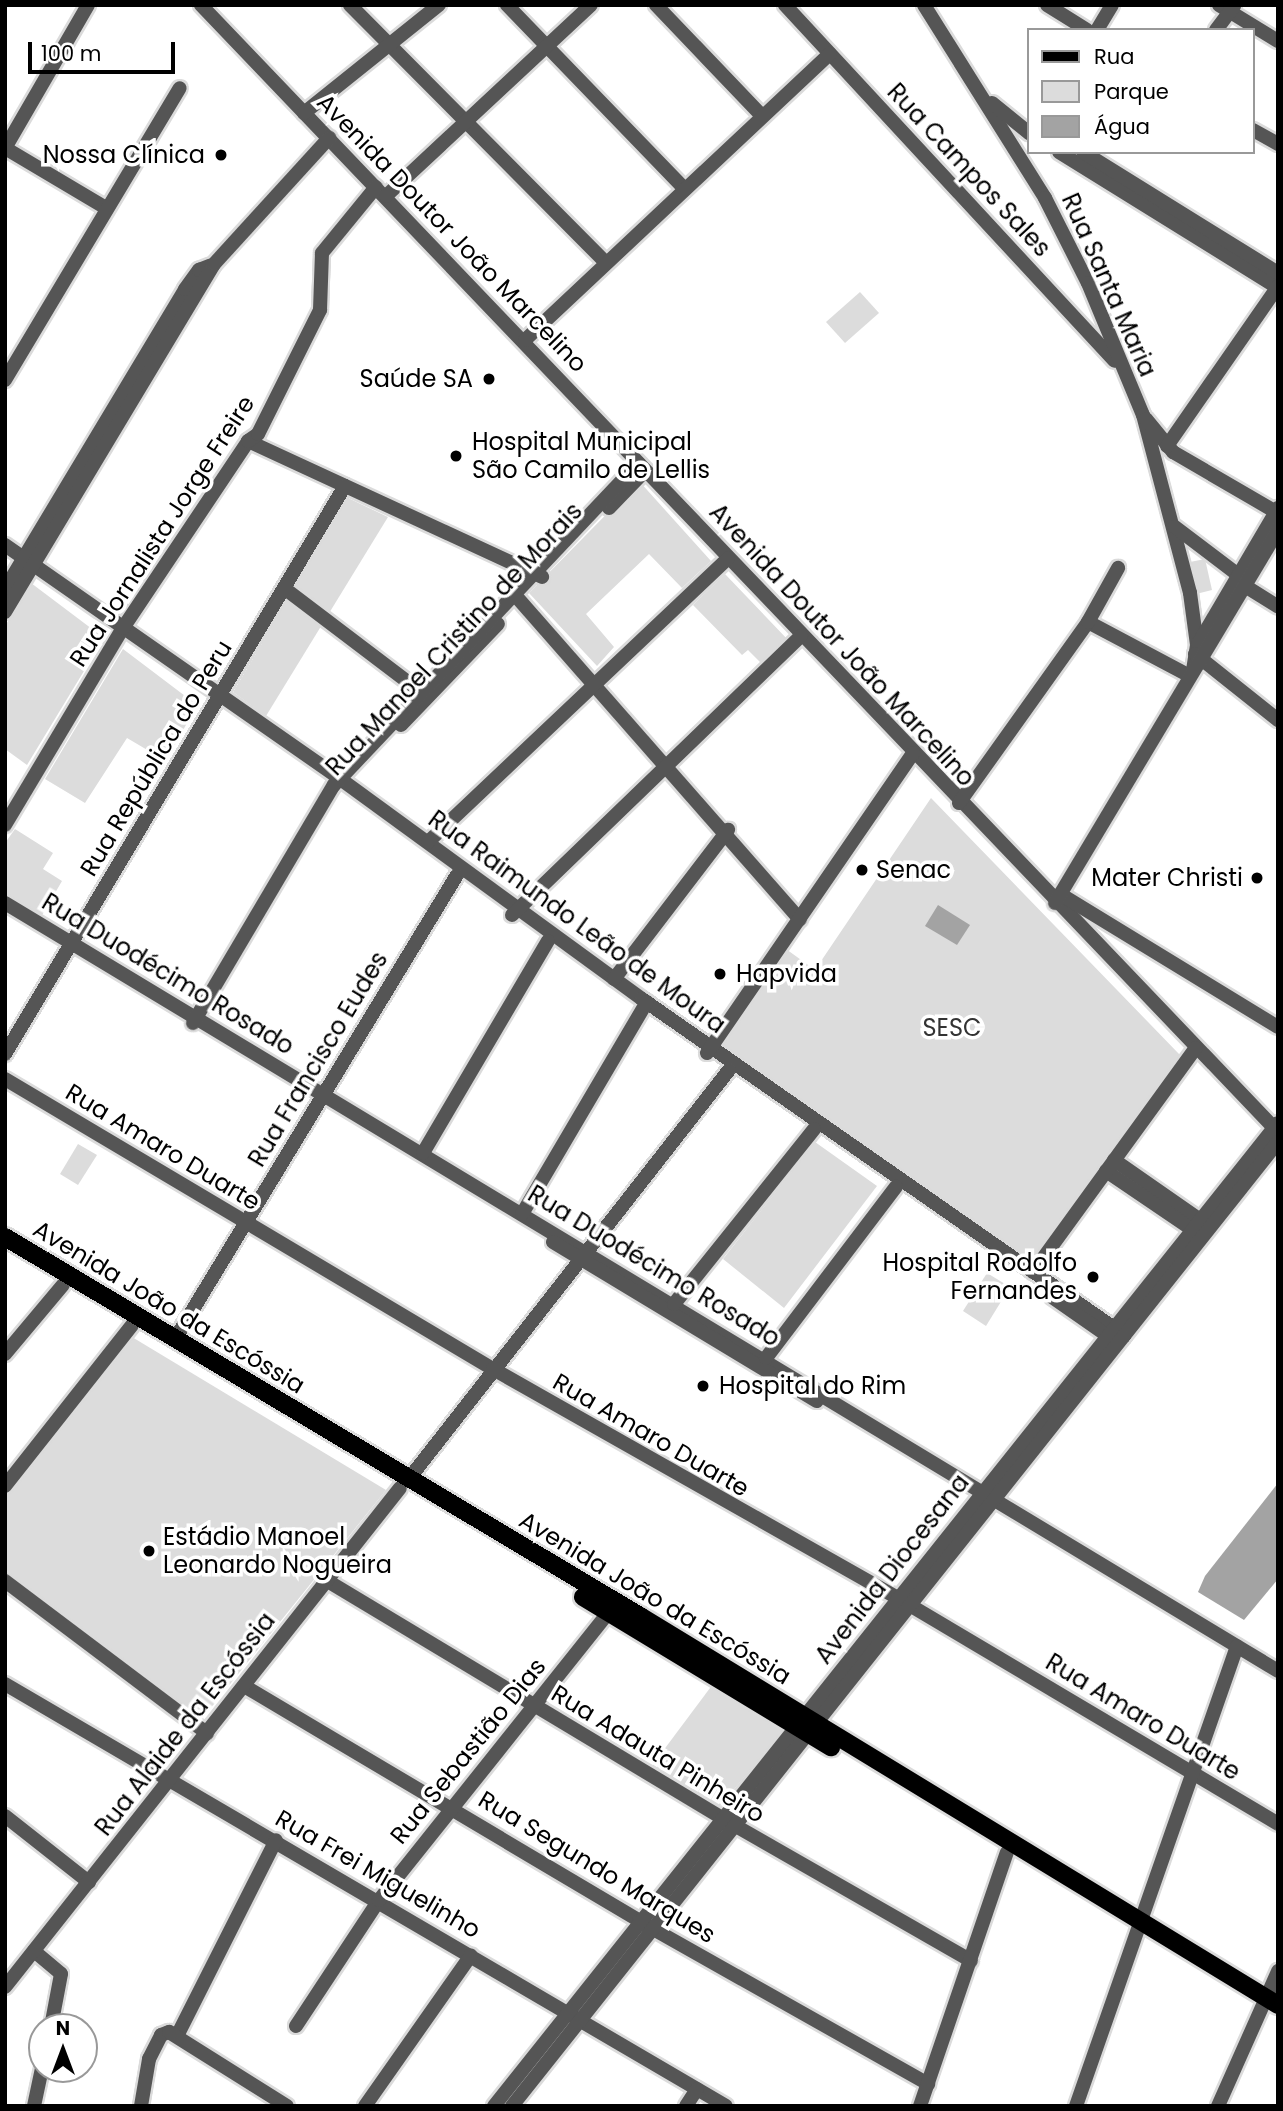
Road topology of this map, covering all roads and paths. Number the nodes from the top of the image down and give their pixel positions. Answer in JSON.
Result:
{"nodes":[{"id":1,"x":88,"y":5,"type":"edge"},
{"id":2,"x":201,"y":5,"type":"edge"},
{"id":3,"x":351,"y":5,"type":"edge"},
{"id":4,"x":439,"y":5,"type":"edge"},
{"id":5,"x":507,"y":5,"type":"edge"},
{"id":6,"x":591,"y":5,"type":"edge"},
{"id":7,"x":656,"y":5,"type":"edge"},
{"id":8,"x":785,"y":5,"type":"edge"},
{"id":9,"x":924,"y":5,"type":"edge"},
{"id":10,"x":1047,"y":5,"type":"edge"},
{"id":11,"x":1112,"y":5,"type":"edge"},
{"id":12,"x":1228,"y":7,"type":"edge"},
{"id":13,"x":1084,"y":28,"type":"edge"},
{"id":14,"x":1098,"y":28,"type":"edge"},
{"id":15,"x":1217,"y":28,"type":"edge"},
{"id":16,"x":1278,"y":41,"type":"edge"},
{"id":17,"x":389,"y":44,"type":"junction"},
{"id":18,"x":548,"y":47,"type":"junction"},
{"id":19,"x":830,"y":54,"type":"junction"},
{"id":20,"x":180,"y":88,"type":"dead end"},
{"id":21,"x":980,"y":93,"type":"junction"},
{"id":22,"x":304,"y":113,"type":"junction"},
{"id":23,"x":762,"y":116,"type":"junction"},
{"id":24,"x":466,"y":122,"type":"junction"},
{"id":25,"x":1255,"y":131,"type":"edge"},
{"id":26,"x":1028,"y":133,"type":"edge"},
{"id":27,"x":329,"y":138,"type":"junction"},
{"id":28,"x":1278,"y":144,"type":"edge"},
{"id":29,"x":5,"y":148,"type":"edge"},
{"id":30,"x":1028,"y":148,"type":"edge"},
{"id":31,"x":1062,"y":154,"type":"edge"},
{"id":32,"x":1086,"y":154,"type":"edge"},
{"id":33,"x":1024,"y":162,"type":"junction"},
{"id":34,"x":684,"y":188,"type":"junction"},
{"id":35,"x":381,"y":192,"type":"junction"},
{"id":36,"x":106,"y":208,"type":"junction"},
{"id":37,"x":605,"y":262,"type":"junction"},
{"id":38,"x":1278,"y":273,"type":"edge"},
{"id":39,"x":1277,"y":287,"type":"edge"},
{"id":40,"x":525,"y":340,"type":"junction"},
{"id":41,"x":1120,"y":366,"type":"junction"},
{"id":42,"x":5,"y":380,"type":"edge"},
{"id":43,"x":1143,"y":415,"type":"junction"},
{"id":44,"x":247,"y":441,"type":"junction"},
{"id":45,"x":1167,"y":446,"type":"junction"},
{"id":46,"x":642,"y":467,"type":"junction"},
{"id":47,"x":345,"y":486,"type":"junction"},
{"id":48,"x":1276,"y":511,"type":"edge"},
{"id":49,"x":1175,"y":527,"type":"junction"},
{"id":50,"x":1278,"y":531,"type":"edge"},
{"id":51,"x":5,"y":545,"type":"edge"},
{"id":52,"x":5,"y":555,"type":"edge"},
{"id":53,"x":727,"y":558,"type":"junction"},
{"id":54,"x":26,"y":565,"type":"junction"},
{"id":55,"x":1118,"y":568,"type":"dead end"},
{"id":56,"x":538,"y":575,"type":"junction"},
{"id":57,"x":1241,"y":580,"type":"junction"},
{"id":58,"x":284,"y":588,"type":"junction"},
{"id":59,"x":5,"y":589,"type":"edge"},
{"id":60,"x":520,"y":595,"type":"junction"},
{"id":61,"x":1278,"y":607,"type":"edge"},
{"id":62,"x":5,"y":612,"type":"edge"},
{"id":63,"x":1088,"y":622,"type":"junction"},
{"id":64,"x":121,"y":632,"type":"junction"},
{"id":65,"x":804,"y":640,"type":"junction"},
{"id":66,"x":1195,"y":661,"type":"junction"},
{"id":67,"x":595,"y":682,"type":"junction"},
{"id":68,"x":424,"y":694,"type":"junction"},
{"id":69,"x":217,"y":699,"type":"junction"},
{"id":70,"x":1278,"y":720,"type":"edge"},
{"id":71,"x":913,"y":753,"type":"junction"},
{"id":72,"x":671,"y":766,"type":"junction"},
{"id":73,"x":340,"y":784,"type":"junction"},
{"id":74,"x":959,"y":803,"type":"junction"},
{"id":75,"x":5,"y":825,"type":"edge"},
{"id":76,"x":727,"y":832,"type":"junction"},
{"id":77,"x":428,"y":842,"type":"junction"},
{"id":78,"x":457,"y":874,"type":"junction"},
{"id":79,"x":1058,"y":899,"type":"junction"},
{"id":80,"x":5,"y":903,"type":"edge"},
{"id":81,"x":5,"y":914,"type":"edge"},
{"id":82,"x":518,"y":914,"type":"junction"},
{"id":83,"x":803,"y":915,"type":"junction"},
{"id":84,"x":548,"y":941,"type":"junction"},
{"id":85,"x":69,"y":947,"type":"junction"},
{"id":86,"x":614,"y":979,"type":"junction"},
{"id":87,"x":645,"y":1006,"type":"junction"},
{"id":88,"x":199,"y":1023,"type":"junction"},
{"id":89,"x":1278,"y":1027,"type":"edge"},
{"id":90,"x":1196,"y":1048,"type":"junction"},
{"id":91,"x":709,"y":1051,"type":"junction"},
{"id":92,"x":5,"y":1054,"type":"edge"},
{"id":93,"x":729,"y":1070,"type":"junction"},
{"id":94,"x":5,"y":1079,"type":"edge"},
{"id":95,"x":321,"y":1097,"type":"junction"},
{"id":96,"x":814,"y":1129,"type":"junction"},
{"id":97,"x":1277,"y":1131,"type":"edge"},
{"id":98,"x":423,"y":1153,"type":"junction"},
{"id":99,"x":1110,"y":1165,"type":"junction"},
{"id":100,"x":896,"y":1187,"type":"junction"},
{"id":101,"x":522,"y":1214,"type":"junction"},
{"id":102,"x":245,"y":1222,"type":"junction"},
{"id":103,"x":1201,"y":1228,"type":"junction"},
{"id":104,"x":5,"y":1237,"type":"edge"},
{"id":105,"x":5,"y":1251,"type":"edge"},
{"id":106,"x":585,"y":1255,"type":"junction"},
{"id":107,"x":1033,"y":1272,"type":"junction"},
{"id":108,"x":63,"y":1285,"type":"junction"},
{"id":109,"x":674,"y":1304,"type":"junction"},
{"id":110,"x":132,"y":1325,"type":"junction"},
{"id":111,"x":1116,"y":1335,"type":"junction"},
{"id":112,"x":174,"y":1339,"type":"junction"},
{"id":113,"x":5,"y":1353,"type":"edge"},
{"id":114,"x":766,"y":1359,"type":"junction"},
{"id":115,"x":493,"y":1369,"type":"junction"},
{"id":116,"x":404,"y":1484,"type":"junction"},
{"id":117,"x":5,"y":1486,"type":"edge"},
{"id":118,"x":985,"y":1498,"type":"junction"},
{"id":119,"x":326,"y":1580,"type":"junction"},
{"id":120,"x":5,"y":1581,"type":"edge"},
{"id":121,"x":903,"y":1601,"type":"junction"},
{"id":122,"x":609,"y":1612,"type":"junction"},
{"id":123,"x":1236,"y":1650,"type":"junction"},
{"id":124,"x":1278,"y":1671,"type":"edge"},
{"id":125,"x":1278,"y":1680,"type":"edge"},
{"id":126,"x":5,"y":1684,"type":"edge"},
{"id":127,"x":244,"y":1686,"type":"junction"},
{"id":128,"x":533,"y":1706,"type":"junction"},
{"id":129,"x":805,"y":1724,"type":"junction"},
{"id":130,"x":207,"y":1733,"type":"junction"},
{"id":131,"x":1190,"y":1771,"type":"junction"},
{"id":132,"x":171,"y":1780,"type":"junction"},
{"id":133,"x":452,"y":1808,"type":"junction"},
{"id":134,"x":5,"y":1816,"type":"edge"},
{"id":135,"x":728,"y":1822,"type":"junction"},
{"id":136,"x":1278,"y":1824,"type":"edge"},
{"id":137,"x":276,"y":1840,"type":"junction"},
{"id":138,"x":1007,"y":1852,"type":"junction"},
{"id":139,"x":89,"y":1882,"type":"junction"},
{"id":140,"x":379,"y":1900,"type":"junction"},
{"id":141,"x":645,"y":1925,"type":"junction"},
{"id":142,"x":1141,"y":1926,"type":"junction"},
{"id":143,"x":34,"y":1951,"type":"junction"},
{"id":144,"x":471,"y":1955,"type":"junction"},
{"id":145,"x":971,"y":1961,"type":"junction"},
{"id":146,"x":1278,"y":1971,"type":"edge"},
{"id":147,"x":5,"y":1987,"type":"edge"},
{"id":148,"x":1268,"y":2003,"type":"edge"},
{"id":149,"x":54,"y":2013,"type":"edge"},
{"id":150,"x":575,"y":2016,"type":"junction"},
{"id":151,"x":1278,"y":2017,"type":"edge"},
{"id":152,"x":296,"y":2026,"type":"dead end"},
{"id":153,"x":178,"y":2034,"type":"junction"},
{"id":154,"x":39,"y":2083,"type":"edge"},
{"id":155,"x":929,"y":2084,"type":"junction"},
{"id":156,"x":697,"y":2090,"type":"junction"},
{"id":157,"x":34,"y":2106,"type":"edge"},
{"id":158,"x":141,"y":2106,"type":"edge"},
{"id":159,"x":287,"y":2106,"type":"edge"},
{"id":160,"x":365,"y":2106,"type":"edge"},
{"id":161,"x":494,"y":2106,"type":"edge"},
{"id":162,"x":513,"y":2106,"type":"edge"},
{"id":163,"x":686,"y":2106,"type":"edge"},
{"id":164,"x":726,"y":2106,"type":"edge"},
{"id":165,"x":920,"y":2106,"type":"edge"},
{"id":166,"x":1076,"y":2106,"type":"edge"},
{"id":167,"x":1218,"y":2106,"type":"edge"}],
"edges":[{"from":1,"to":29,"type":"street"},
{"from":2,"to":22,"type":"street","name":"Avenida Doutor João Marcelino"},
{"from":3,"to":17,"type":"street"},
{"from":4,"to":17,"type":"street"},
{"from":5,"to":18,"type":"street"},
{"from":6,"to":18,"type":"street","name":"Rua Jornalista Jorge Freire"},
{"from":7,"to":23,"type":"street"},
{"from":8,"to":19,"type":"street","name":"Rua Campos Sales"},
{"from":9,"to":21,"type":"street","name":"Rua Santa Maria"},
{"from":10,"to":13,"type":"street"},
{"from":11,"to":14,"type":"street"},
{"from":12,"to":15,"type":"street"},
{"from":12,"to":16,"type":"street"},
{"from":17,"to":22,"type":"street"},
{"from":17,"to":24,"type":"street"},
{"from":18,"to":24,"type":"street","name":"Rua Jornalista Jorge Freire"},
{"from":18,"to":34,"type":"street"},
{"from":19,"to":23,"type":"street"},
{"from":19,"to":41,"type":"street","name":"Rua Campos Sales"},
{"from":20,"to":36,"type":"street"},
{"from":21,"to":26,"type":"street"},
{"from":21,"to":33,"type":"street","name":"Rua Santa Maria"},
{"from":22,"to":27,"type":"street","name":"Avenida Doutor João Marcelino"},
{"from":23,"to":34,"type":"street"},
{"from":24,"to":35,"type":"street","name":"Rua Jornalista Jorge Freire"},
{"from":24,"to":37,"type":"street"},
{"from":25,"to":28,"type":"street"},
{"from":27,"to":35,"type":"street","name":"Avenida Doutor João Marcelino"},
{"from":27,"to":54,"type":"street"},
{"from":29,"to":36,"type":"street"},
{"from":30,"to":33,"type":"street"},
{"from":31,"to":39,"type":"street"},
{"from":32,"to":38,"type":"street"},
{"from":33,"to":41,"type":"street","name":"Rua Santa Maria"},
{"from":34,"to":37,"type":"street"},
{"from":35,"to":40,"type":"street","name":"Avenida Doutor João Marcelino"},
{"from":35,"to":44,"type":"street","name":"Rua Jornalista Jorge Freire"},
{"from":36,"to":42,"type":"street"},
{"from":37,"to":40,"type":"street"},
{"from":39,"to":45,"type":"street"},
{"from":40,"to":46,"type":"street","name":"Avenida Doutor João Marcelino"},
{"from":41,"to":43,"type":"street","name":"Rua Santa Maria"},
{"from":43,"to":45,"type":"street"},
{"from":43,"to":49,"type":"street","name":"Rua Santa Maria"},
{"from":44,"to":47,"type":"street"},
{"from":44,"to":64,"type":"street","name":"Rua Jornalista Jorge Freire"},
{"from":45,"to":48,"type":"street"},
{"from":46,"to":53,"type":"street","name":"Avenida Doutor João Marcelino"},
{"from":46,"to":56,"type":"street","name":"Rua Manoel Cristino de Morais"},
{"from":47,"to":56,"type":"street"},
{"from":47,"to":58,"type":"street","name":"Rua República do Peru"},
{"from":48,"to":57,"type":"street"},
{"from":49,"to":57,"type":"street"},
{"from":49,"to":66,"type":"street","name":"Rua Santa Maria"},
{"from":50,"to":57,"type":"street"},
{"from":51,"to":54,"type":"street","name":"Rua Raimundo Leão de Moura"},
{"from":52,"to":54,"type":"street","name":"Rua Raimundo Leão de Moura"},
{"from":53,"to":65,"type":"street","name":"Avenida Doutor João Marcelino"},
{"from":53,"to":67,"type":"street"},
{"from":54,"to":59,"type":"street"},
{"from":54,"to":62,"type":"street"},
{"from":54,"to":64,"type":"street","name":"Rua Raimundo Leão de Moura"},
{"from":55,"to":63,"type":"street"},
{"from":56,"to":60,"type":"street","name":"Rua Manoel Cristino de Morais"},
{"from":57,"to":61,"type":"street"},
{"from":57,"to":66,"type":"street"},
{"from":58,"to":68,"type":"street"},
{"from":58,"to":69,"type":"street","name":"Rua República do Peru"},
{"from":60,"to":67,"type":"street"},
{"from":60,"to":68,"type":"street","name":"Rua Manoel Cristino de Morais"},
{"from":63,"to":66,"type":"street"},
{"from":63,"to":74,"type":"street"},
{"from":64,"to":69,"type":"street","name":"Rua Raimundo Leão de Moura"},
{"from":64,"to":75,"type":"street","name":"Rua Jornalista Jorge Freire"},
{"from":65,"to":71,"type":"street","name":"Avenida Doutor João Marcelino"},
{"from":65,"to":72,"type":"street"},
{"from":66,"to":70,"type":"street"},
{"from":66,"to":79,"type":"street"},
{"from":67,"to":72,"type":"street"},
{"from":67,"to":77,"type":"street"},
{"from":68,"to":73,"type":"street","name":"Rua Manoel Cristino de Morais"},
{"from":69,"to":73,"type":"street","name":"Rua Raimundo Leão de Moura"},
{"from":69,"to":85,"type":"street","name":"Rua República do Peru"},
{"from":71,"to":74,"type":"street","name":"Avenida Doutor João Marcelino"},
{"from":71,"to":83,"type":"street"},
{"from":72,"to":76,"type":"street"},
{"from":72,"to":82,"type":"street"},
{"from":73,"to":77,"type":"street","name":"Rua Raimundo Leão de Moura"},
{"from":73,"to":78,"type":"street","name":"Rua Raimundo Leão de Moura"},
{"from":73,"to":88,"type":"street","name":"Rua Manoel Cristino de Morais"},
{"from":74,"to":79,"type":"street","name":"Avenida Doutor João Marcelino"},
{"from":76,"to":83,"type":"street"},
{"from":76,"to":86,"type":"street"},
{"from":77,"to":82,"type":"street","name":"Rua Raimundo Leão de Moura"},
{"from":78,"to":82,"type":"street","name":"Rua Raimundo Leão de Moura"},
{"from":78,"to":95,"type":"street","name":"Rua Francisco Eudes"},
{"from":79,"to":89,"type":"street"},
{"from":79,"to":90,"type":"street","name":"Avenida Doutor João Marcelino"},
{"from":80,"to":85,"type":"street","name":"Rua Duodécimo Rosado"},
{"from":81,"to":85,"type":"street","name":"Rua Duodécimo Rosado"},
{"from":82,"to":84,"type":"street","name":"Rua Raimundo Leão de Moura"},
{"from":82,"to":86,"type":"street","name":"Rua Raimundo Leão de Moura"},
{"from":83,"to":91,"type":"street"},
{"from":84,"to":87,"type":"street","name":"Rua Raimundo Leão de Moura"},
{"from":84,"to":98,"type":"street"},
{"from":85,"to":88,"type":"street","name":"Rua Duodécimo Rosado"},
{"from":85,"to":92,"type":"street","name":"Rua República do Peru"},
{"from":86,"to":87,"type":"street","name":"Rua Raimundo Leão de Moura"},
{"from":87,"to":91,"type":"street","name":"Rua Raimundo Leão de Moura"},
{"from":87,"to":101,"type":"street"},
{"from":88,"to":95,"type":"street","name":"Rua Duodécimo Rosado"},
{"from":90,"to":97,"type":"street","name":"Avenida Doutor João Marcelino"},
{"from":90,"to":99,"type":"street"},
{"from":91,"to":93,"type":"street","name":"Rua Raimundo Leão de Moura"},
{"from":91,"to":107,"type":"street","name":"Rua Raimundo Leão de Moura"},
{"from":93,"to":96,"type":"street","name":"Rua Raimundo Leão de Moura"},
{"from":93,"to":106,"type":"street","name":"Rua Alaide da Escóssia"},
{"from":94,"to":102,"type":"street","name":"Rua Amaro Duarte"},
{"from":95,"to":98,"type":"street","name":"Rua Duodécimo Rosado"},
{"from":95,"to":102,"type":"street","name":"Rua Francisco Eudes"},
{"from":95,"to":106,"type":"street","name":"Rua Duodécimo Rosado"},
{"from":96,"to":100,"type":"street","name":"Rua Raimundo Leão de Moura"},
{"from":96,"to":109,"type":"street"},
{"from":97,"to":103,"type":"street","name":"Avenida Diocesana"},
{"from":98,"to":101,"type":"street","name":"Rua Duodécimo Rosado"},
{"from":99,"to":103,"type":"street"},
{"from":99,"to":107,"type":"street"},
{"from":100,"to":111,"type":"street","name":"Rua Raimundo Leão de Moura"},
{"from":100,"to":114,"type":"street"},
{"from":101,"to":106,"type":"street","name":"Rua Duodécimo Rosado"},
{"from":102,"to":112,"type":"street","name":"Rua Francisco Eudes"},
{"from":102,"to":115,"type":"street","name":"Rua Amaro Duarte"},
{"from":103,"to":111,"type":"street","name":"Avenida Diocesana"},
{"from":104,"to":112,"type":"main road","name":"Avenida João da Escóssia"},
{"from":105,"to":108,"type":"main road","name":"Avenida João da Escóssia"},
{"from":106,"to":109,"type":"street","name":"Rua Duodécimo Rosado"},
{"from":106,"to":115,"type":"street","name":"Rua Alaide da Escóssia"},
{"from":106,"to":118,"type":"street","name":"Rua Duodécimo Rosado"},
{"from":107,"to":111,"type":"street","name":"Rua Raimundo Leão de Moura"},
{"from":108,"to":110,"type":"main road","name":"Avenida João da Escóssia"},
{"from":108,"to":113,"type":"street"},
{"from":109,"to":114,"type":"street","name":"Rua Duodécimo Rosado"},
{"from":110,"to":116,"type":"main road","name":"Avenida João da Escóssia"},
{"from":110,"to":117,"type":"street"},
{"from":111,"to":118,"type":"street","name":"Avenida Diocesana"},
{"from":112,"to":116,"type":"main road","name":"Avenida João da Escóssia"},
{"from":114,"to":118,"type":"street","name":"Rua Duodécimo Rosado"},
{"from":115,"to":116,"type":"street","name":"Rua Alaide da Escóssia"},
{"from":115,"to":121,"type":"street","name":"Rua Amaro Duarte"},
{"from":116,"to":119,"type":"street","name":"Rua Alaide da Escóssia"},
{"from":116,"to":122,"type":"main road","name":"Avenida João da Escóssia"},
{"from":116,"to":129,"type":"main road","name":"Avenida João da Escóssia"},
{"from":118,"to":121,"type":"street","name":"Avenida Diocesana"},
{"from":118,"to":123,"type":"street","name":"Rua Duodécimo Rosado"},
{"from":119,"to":127,"type":"street","name":"Rua Alaide da Escóssia"},
{"from":119,"to":128,"type":"street","name":"Rua Adauta Pinheiro"},
{"from":120,"to":130,"type":"street"},
{"from":121,"to":129,"type":"street","name":"Avenida Diocesana"},
{"from":121,"to":131,"type":"street","name":"Rua Amaro Duarte"},
{"from":122,"to":128,"type":"street","name":"Rua Sebastião Dias"},
{"from":122,"to":129,"type":"main road","name":"Avenida João da Escóssia"},
{"from":123,"to":124,"type":"street","name":"Rua Duodécimo Rosado"},
{"from":123,"to":125,"type":"street","name":"Rua Duodécimo Rosado"},
{"from":123,"to":131,"type":"street"},
{"from":126,"to":132,"type":"street","name":"Rua Frei Miguelinho"},
{"from":127,"to":130,"type":"street","name":"Rua Alaide da Escóssia"},
{"from":127,"to":133,"type":"street","name":"Rua Segundo Marques"},
{"from":128,"to":133,"type":"street","name":"Rua Sebastião Dias"},
{"from":128,"to":135,"type":"street","name":"Rua Adauta Pinheiro"},
{"from":129,"to":135,"type":"street","name":"Avenida Diocesana"},
{"from":129,"to":138,"type":"main road","name":"Avenida João da Escóssia"},
{"from":129,"to":142,"type":"main road","name":"Avenida João da Escóssia"},
{"from":130,"to":132,"type":"street","name":"Rua Alaide da Escóssia"},
{"from":131,"to":136,"type":"street","name":"Rua Amaro Duarte"},
{"from":131,"to":142,"type":"street"},
{"from":132,"to":137,"type":"street","name":"Rua Frei Miguelinho"},
{"from":132,"to":139,"type":"street","name":"Rua Alaide da Escóssia"},
{"from":133,"to":140,"type":"street","name":"Rua Sebastião Dias"},
{"from":133,"to":141,"type":"street","name":"Rua Segundo Marques"},
{"from":134,"to":139,"type":"street"},
{"from":135,"to":141,"type":"street","name":"Avenida Diocesana"},
{"from":135,"to":145,"type":"street","name":"Rua Adauta Pinheiro"},
{"from":137,"to":140,"type":"street","name":"Rua Frei Miguelinho"},
{"from":137,"to":153,"type":"street"},
{"from":138,"to":142,"type":"main road","name":"Avenida João da Escóssia"},
{"from":138,"to":145,"type":"street"},
{"from":139,"to":143,"type":"street","name":"Rua Alaide da Escóssia"},
{"from":140,"to":144,"type":"street","name":"Rua Frei Miguelinho"},
{"from":140,"to":152,"type":"street","name":"Rua Sebastião Dias"},
{"from":141,"to":150,"type":"street","name":"Avenida Diocesana"},
{"from":141,"to":155,"type":"street","name":"Rua Segundo Marques"},
{"from":142,"to":148,"type":"main road","name":"Avenida João da Escóssia"},
{"from":142,"to":166,"type":"street"},
{"from":143,"to":147,"type":"street","name":"Rua Alaide da Escóssia"},
{"from":143,"to":149,"type":"street"},
{"from":144,"to":150,"type":"street","name":"Rua Frei Miguelinho"},
{"from":144,"to":160,"type":"street"},
{"from":145,"to":155,"type":"street"},
{"from":146,"to":148,"type":"street"},
{"from":148,"to":151,"type":"main road","name":"Avenida João da Escóssia"},
{"from":148,"to":167,"type":"street"},
{"from":150,"to":156,"type":"street","name":"Rua Frei Miguelinho"},
{"from":150,"to":161,"type":"street","name":"Avenida Diocesana"},
{"from":150,"to":162,"type":"street","name":"Avenida Diocesana"},
{"from":153,"to":158,"type":"street"},
{"from":153,"to":159,"type":"street"},
{"from":154,"to":157,"type":"street"},
{"from":155,"to":165,"type":"street"},
{"from":156,"to":163,"type":"street"},
{"from":156,"to":164,"type":"street","name":"Rua Frei Miguelinho"}]}
